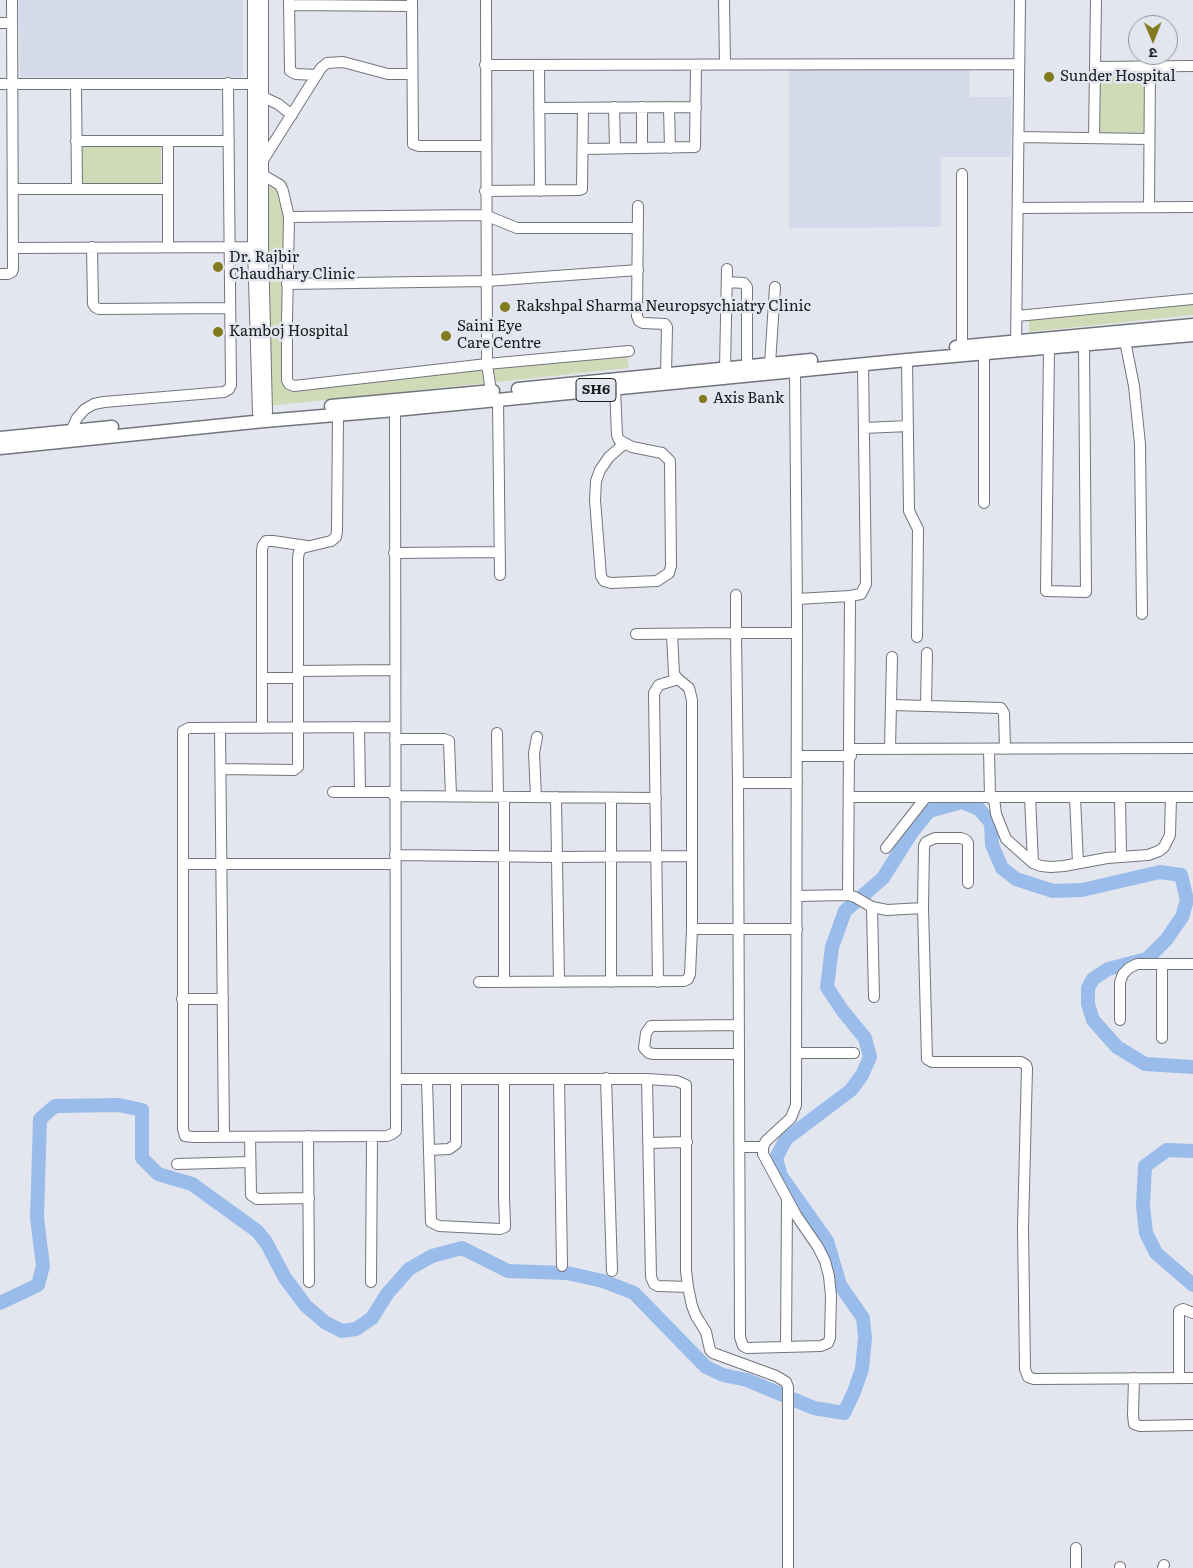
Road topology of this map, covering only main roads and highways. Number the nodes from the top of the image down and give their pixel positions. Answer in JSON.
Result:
{"nodes":[{"id":1,"x":1193,"y":325,"type":"edge"},
{"id":2,"x":1193,"y":335,"type":"edge"},
{"id":3,"x":1016,"y":346,"type":"junction"},
{"id":4,"x":962,"y":351,"type":"junction"},
{"id":5,"x":494,"y":397,"type":"junction"},
{"id":6,"x":263,"y":415,"type":"junction"},
{"id":7,"x":0,"y":438,"type":"edge"},
{"id":8,"x":0,"y":448,"type":"edge"}],
"edges":[{"from":1,"to":3,"type":"main road","number":"SH6"},
{"from":2,"to":3,"type":"main road","number":"SH6"},
{"from":3,"to":4,"type":"main road","number":"SH6"},
{"from":3,"to":4,"type":"main road","number":"SH6"},
{"from":4,"to":5,"type":"main road","number":"SH6"},
{"from":4,"to":5,"type":"main road","number":"SH6"},
{"from":5,"to":6,"type":"main road","number":"SH6"},
{"from":5,"to":6,"type":"main road","number":"SH6"},
{"from":6,"to":7,"type":"main road","number":"SH6"},
{"from":6,"to":8,"type":"main road","number":"SH6"}]}
